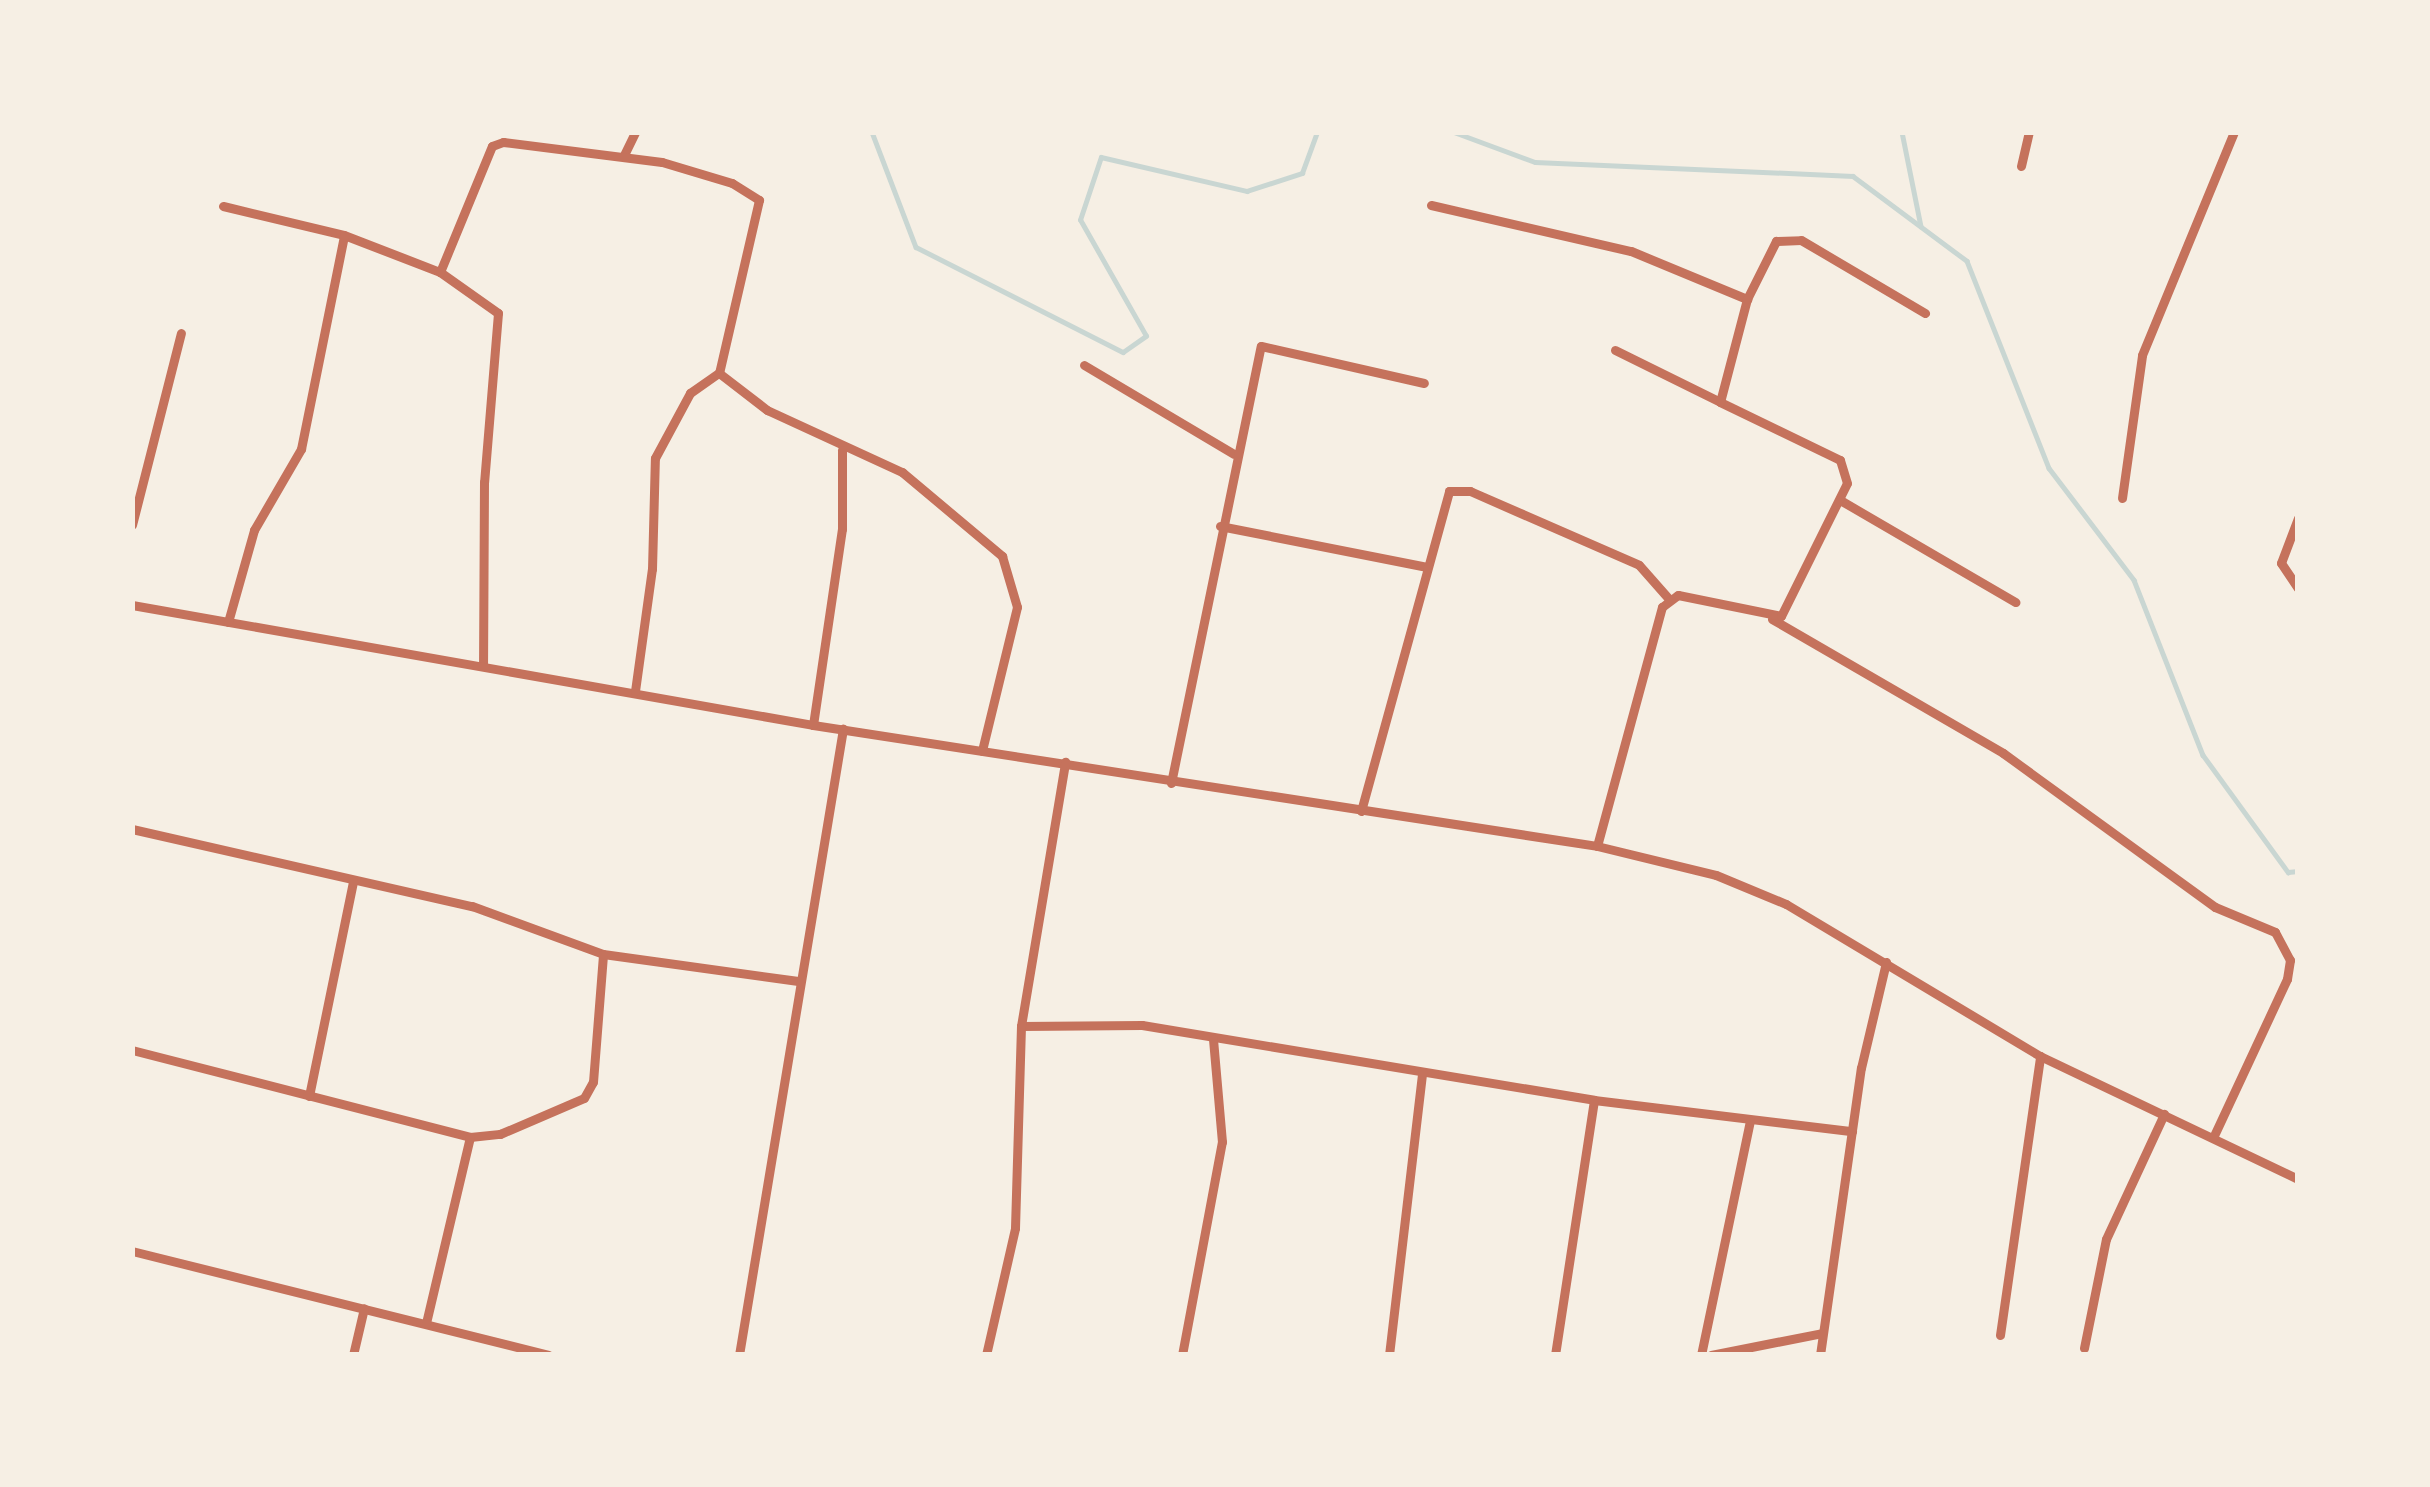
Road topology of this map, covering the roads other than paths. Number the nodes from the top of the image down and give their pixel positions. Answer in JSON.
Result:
{"nodes":[{"id":1,"x":635,"y":132,"type":"edge"},
{"id":2,"x":2029,"y":132,"type":"edge"},
{"id":3,"x":2234,"y":132,"type":"edge"},
{"id":4,"x":624,"y":155,"type":"junction"},
{"id":5,"x":2021,"y":166,"type":"dead end"},
{"id":6,"x":1431,"y":205,"type":"dead end"},
{"id":7,"x":223,"y":206,"type":"dead end"},
{"id":8,"x":344,"y":235,"type":"junction"},
{"id":9,"x":440,"y":272,"type":"junction"},
{"id":10,"x":1747,"y":299,"type":"junction"},
{"id":11,"x":1925,"y":313,"type":"dead end"},
{"id":12,"x":181,"y":333,"type":"dead end"},
{"id":13,"x":1615,"y":350,"type":"dead end"},
{"id":14,"x":1084,"y":365,"type":"dead end"},
{"id":15,"x":719,"y":373,"type":"junction"},
{"id":16,"x":1424,"y":383,"type":"dead end"},
{"id":17,"x":1720,"y":402,"type":"junction"},
{"id":18,"x":842,"y":450,"type":"junction"},
{"id":19,"x":1234,"y":454,"type":"junction"},
{"id":20,"x":2122,"y":498,"type":"dead end"},
{"id":21,"x":1840,"y":500,"type":"junction"},
{"id":22,"x":2298,"y":518,"type":"edge"},
{"id":23,"x":132,"y":525,"type":"edge"},
{"id":24,"x":1220,"y":526,"type":"junction"},
{"id":25,"x":1427,"y":567,"type":"junction"},
{"id":26,"x":2298,"y":588,"type":"edge"},
{"id":27,"x":1669,"y":599,"type":"junction"},
{"id":28,"x":2015,"y":602,"type":"dead end"},
{"id":29,"x":132,"y":605,"type":"edge"},
{"id":30,"x":1772,"y":619,"type":"junction"},
{"id":31,"x":228,"y":622,"type":"junction"},
{"id":32,"x":483,"y":664,"type":"junction"},
{"id":33,"x":635,"y":691,"type":"junction"},
{"id":34,"x":813,"y":724,"type":"junction"},
{"id":35,"x":843,"y":729,"type":"junction"},
{"id":36,"x":982,"y":751,"type":"junction"},
{"id":37,"x":1065,"y":762,"type":"junction"},
{"id":38,"x":1171,"y":783,"type":"junction"},
{"id":39,"x":1361,"y":811,"type":"junction"},
{"id":40,"x":132,"y":829,"type":"edge"},
{"id":41,"x":1597,"y":846,"type":"junction"},
{"id":42,"x":353,"y":881,"type":"junction"},
{"id":43,"x":603,"y":955,"type":"junction"},
{"id":44,"x":1886,"y":962,"type":"junction"},
{"id":45,"x":798,"y":981,"type":"junction"},
{"id":46,"x":1021,"y":1026,"type":"junction"},
{"id":47,"x":1213,"y":1039,"type":"junction"},
{"id":48,"x":132,"y":1050,"type":"edge"},
{"id":49,"x":2040,"y":1056,"type":"junction"},
{"id":50,"x":1423,"y":1072,"type":"junction"},
{"id":51,"x":309,"y":1096,"type":"junction"},
{"id":52,"x":1594,"y":1100,"type":"junction"},
{"id":53,"x":2164,"y":1114,"type":"junction"},
{"id":54,"x":1750,"y":1121,"type":"junction"},
{"id":55,"x":1852,"y":1131,"type":"junction"},
{"id":56,"x":470,"y":1137,"type":"junction"},
{"id":57,"x":2213,"y":1138,"type":"junction"},
{"id":58,"x":2298,"y":1179,"type":"edge"},
{"id":59,"x":132,"y":1251,"type":"edge"},
{"id":60,"x":364,"y":1307,"type":"junction"},
{"id":61,"x":426,"y":1322,"type":"junction"},
{"id":62,"x":1822,"y":1333,"type":"junction"},
{"id":63,"x":2000,"y":1335,"type":"dead end"},
{"id":64,"x":2084,"y":1348,"type":"dead end"},
{"id":65,"x":353,"y":1355,"type":"edge"},
{"id":66,"x":548,"y":1355,"type":"edge"},
{"id":67,"x":739,"y":1355,"type":"edge"},
{"id":68,"x":986,"y":1355,"type":"edge"},
{"id":69,"x":1182,"y":1355,"type":"edge"},
{"id":70,"x":1389,"y":1355,"type":"edge"},
{"id":71,"x":1555,"y":1355,"type":"edge"},
{"id":72,"x":1701,"y":1355,"type":"edge"},
{"id":73,"x":1711,"y":1355,"type":"edge"},
{"id":74,"x":1820,"y":1355,"type":"edge"}],
"edges":[{"from":1,"to":4,"type":"street"},
{"from":2,"to":5,"type":"street"},
{"from":3,"to":20,"type":"street"},
{"from":4,"to":9,"type":"street"},
{"from":4,"to":15,"type":"street"},
{"from":6,"to":10,"type":"street"},
{"from":7,"to":8,"type":"street"},
{"from":8,"to":9,"type":"street"},
{"from":8,"to":31,"type":"street"},
{"from":9,"to":32,"type":"street"},
{"from":10,"to":11,"type":"street"},
{"from":10,"to":17,"type":"street"},
{"from":12,"to":23,"type":"street"},
{"from":13,"to":17,"type":"street"},
{"from":14,"to":19,"type":"street"},
{"from":15,"to":18,"type":"street"},
{"from":15,"to":33,"type":"street"},
{"from":16,"to":19,"type":"street"},
{"from":17,"to":21,"type":"street"},
{"from":18,"to":34,"type":"street"},
{"from":18,"to":36,"type":"street"},
{"from":19,"to":24,"type":"street"},
{"from":21,"to":28,"type":"street"},
{"from":21,"to":30,"type":"street"},
{"from":22,"to":26,"type":"street"},
{"from":24,"to":25,"type":"street"},
{"from":24,"to":38,"type":"street"},
{"from":25,"to":27,"type":"street"},
{"from":25,"to":39,"type":"street"},
{"from":27,"to":30,"type":"street"},
{"from":27,"to":41,"type":"street"},
{"from":29,"to":31,"type":"street"},
{"from":30,"to":57,"type":"street"},
{"from":31,"to":32,"type":"street"},
{"from":32,"to":33,"type":"street"},
{"from":33,"to":34,"type":"street"},
{"from":34,"to":35,"type":"street"},
{"from":35,"to":36,"type":"street"},
{"from":35,"to":45,"type":"street"},
{"from":36,"to":37,"type":"street"},
{"from":37,"to":38,"type":"street"},
{"from":37,"to":46,"type":"street"},
{"from":38,"to":39,"type":"street"},
{"from":39,"to":41,"type":"street"},
{"from":40,"to":42,"type":"street"},
{"from":41,"to":44,"type":"street"},
{"from":42,"to":43,"type":"street"},
{"from":42,"to":51,"type":"street"},
{"from":43,"to":45,"type":"street"},
{"from":43,"to":56,"type":"street"},
{"from":44,"to":49,"type":"street"},
{"from":44,"to":55,"type":"street"},
{"from":45,"to":67,"type":"street"},
{"from":46,"to":47,"type":"street"},
{"from":46,"to":68,"type":"street"},
{"from":47,"to":50,"type":"street"},
{"from":47,"to":69,"type":"street"},
{"from":48,"to":51,"type":"street"},
{"from":49,"to":53,"type":"street"},
{"from":49,"to":63,"type":"street"},
{"from":50,"to":52,"type":"street"},
{"from":50,"to":70,"type":"street"},
{"from":51,"to":56,"type":"street"},
{"from":52,"to":54,"type":"street"},
{"from":52,"to":71,"type":"street"},
{"from":53,"to":57,"type":"street"},
{"from":53,"to":64,"type":"street"},
{"from":54,"to":55,"type":"street"},
{"from":54,"to":72,"type":"street"},
{"from":55,"to":62,"type":"street"},
{"from":56,"to":61,"type":"street"},
{"from":57,"to":58,"type":"street"},
{"from":59,"to":60,"type":"street"},
{"from":60,"to":61,"type":"street"},
{"from":60,"to":65,"type":"street"},
{"from":61,"to":66,"type":"street"},
{"from":62,"to":73,"type":"street"},
{"from":62,"to":74,"type":"street"}]}
